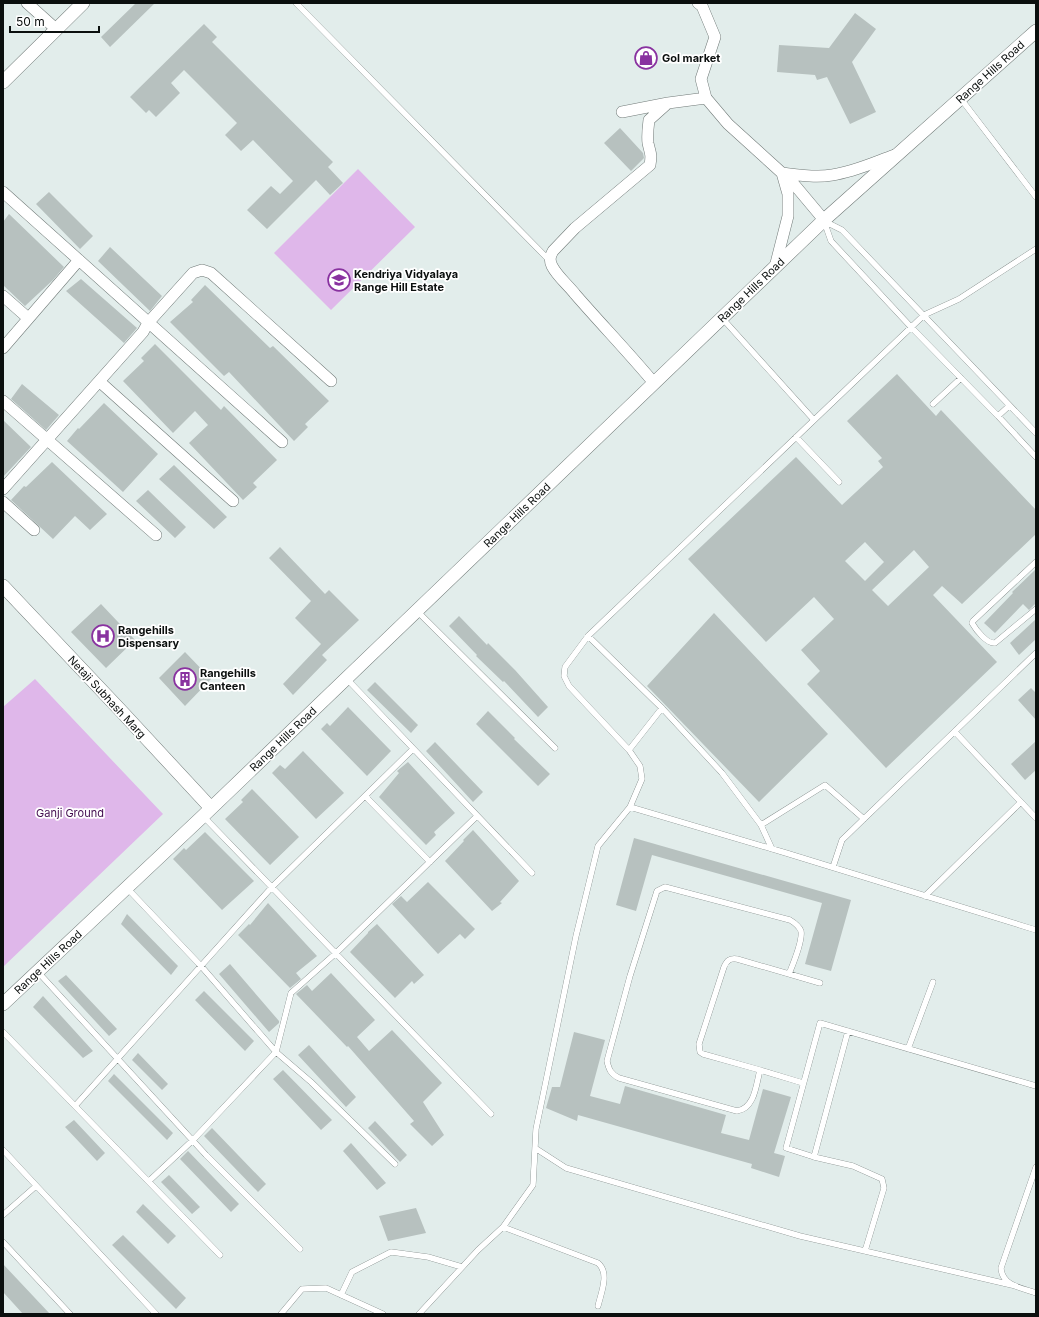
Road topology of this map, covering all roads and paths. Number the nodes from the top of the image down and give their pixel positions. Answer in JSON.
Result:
{"nodes":[{"id":1,"x":27,"y":3,"type":"edge"},
{"id":2,"x":83,"y":3,"type":"edge"},
{"id":3,"x":296,"y":3,"type":"edge"},
{"id":4,"x":698,"y":3,"type":"edge"},
{"id":5,"x":56,"y":29,"type":"junction"},
{"id":6,"x":1036,"y":30,"type":"edge"},
{"id":7,"x":3,"y":82,"type":"edge"},
{"id":8,"x":706,"y":98,"type":"junction"},
{"id":9,"x":960,"y":98,"type":"junction"},
{"id":10,"x":668,"y":103,"type":"junction"},
{"id":11,"x":622,"y":112,"type":"dead end"},
{"id":12,"x":899,"y":153,"type":"junction"},
{"id":13,"x":782,"y":173,"type":"junction"},
{"id":14,"x":3,"y":192,"type":"edge"},
{"id":15,"x":1036,"y":197,"type":"edge"},
{"id":16,"x":824,"y":220,"type":"junction"},
{"id":17,"x":1036,"y":248,"type":"edge"},
{"id":18,"x":79,"y":260,"type":"junction"},
{"id":19,"x":550,"y":260,"type":"junction"},
{"id":20,"x":775,"y":267,"type":"junction"},
{"id":21,"x":3,"y":296,"type":"edge"},
{"id":22,"x":924,"y":315,"type":"junction"},
{"id":23,"x":28,"y":318,"type":"junction"},
{"id":24,"x":722,"y":318,"type":"junction"},
{"id":25,"x":148,"y":323,"type":"junction"},
{"id":26,"x":912,"y":327,"type":"junction"},
{"id":27,"x":3,"y":348,"type":"edge"},
{"id":28,"x":961,"y":378,"type":"junction"},
{"id":29,"x":331,"y":381,"type":"dead end"},
{"id":30,"x":100,"y":382,"type":"junction"},
{"id":31,"x":654,"y":383,"type":"junction"},
{"id":32,"x":3,"y":401,"type":"edge"},
{"id":33,"x":933,"y":404,"type":"dead end"},
{"id":34,"x":1009,"y":406,"type":"junction"},
{"id":35,"x":998,"y":416,"type":"junction"},
{"id":36,"x":814,"y":420,"type":"junction"},
{"id":37,"x":1036,"y":433,"type":"edge"},
{"id":38,"x":796,"y":437,"type":"junction"},
{"id":39,"x":47,"y":440,"type":"junction"},
{"id":40,"x":282,"y":442,"type":"dead end"},
{"id":41,"x":1036,"y":458,"type":"edge"},
{"id":42,"x":839,"y":482,"type":"dead end"},
{"id":43,"x":3,"y":489,"type":"edge"},
{"id":44,"x":233,"y":500,"type":"dead end"},
{"id":45,"x":3,"y":502,"type":"edge"},
{"id":46,"x":34,"y":530,"type":"dead end"},
{"id":47,"x":156,"y":535,"type":"dead end"},
{"id":48,"x":1036,"y":562,"type":"edge"},
{"id":49,"x":3,"y":586,"type":"edge"},
{"id":50,"x":1036,"y":609,"type":"edge"},
{"id":51,"x":417,"y":611,"type":"junction"},
{"id":52,"x":588,"y":636,"type":"junction"},
{"id":53,"x":1036,"y":653,"type":"edge"},
{"id":54,"x":346,"y":678,"type":"junction"},
{"id":55,"x":662,"y":708,"type":"junction"},
{"id":56,"x":955,"y":732,"type":"junction"},
{"id":57,"x":555,"y":748,"type":"dead end"},
{"id":58,"x":413,"y":749,"type":"junction"},
{"id":59,"x":629,"y":750,"type":"junction"},
{"id":60,"x":365,"y":796,"type":"junction"},
{"id":61,"x":1021,"y":802,"type":"junction"},
{"id":62,"x":630,"y":807,"type":"junction"},
{"id":63,"x":207,"y":812,"type":"junction"},
{"id":64,"x":477,"y":816,"type":"junction"},
{"id":65,"x":1036,"y":818,"type":"edge"},
{"id":66,"x":864,"y":819,"type":"junction"},
{"id":67,"x":761,"y":825,"type":"junction"},
{"id":68,"x":772,"y":849,"type":"junction"},
{"id":69,"x":430,"y":862,"type":"junction"},
{"id":70,"x":833,"y":867,"type":"junction"},
{"id":71,"x":532,"y":873,"type":"dead end"},
{"id":72,"x":272,"y":887,"type":"junction"},
{"id":73,"x":127,"y":888,"type":"junction"},
{"id":74,"x":925,"y":896,"type":"junction"},
{"id":75,"x":1036,"y":930,"type":"edge"},
{"id":76,"x":336,"y":953,"type":"junction"},
{"id":77,"x":201,"y":966,"type":"junction"},
{"id":78,"x":38,"y":972,"type":"junction"},
{"id":79,"x":789,"y":974,"type":"junction"},
{"id":80,"x":933,"y":982,"type":"dead end"},
{"id":81,"x":820,"y":983,"type":"dead end"},
{"id":82,"x":3,"y":1004,"type":"edge"},
{"id":83,"x":848,"y":1031,"type":"junction"},
{"id":84,"x":3,"y":1032,"type":"edge"},
{"id":85,"x":908,"y":1048,"type":"junction"},
{"id":86,"x":276,"y":1052,"type":"junction"},
{"id":87,"x":118,"y":1058,"type":"junction"},
{"id":88,"x":760,"y":1070,"type":"junction"},
{"id":89,"x":804,"y":1084,"type":"junction"},
{"id":90,"x":1036,"y":1086,"type":"edge"},
{"id":91,"x":75,"y":1106,"type":"junction"},
{"id":92,"x":491,"y":1114,"type":"dead end"},
{"id":93,"x":193,"y":1140,"type":"junction"},
{"id":94,"x":535,"y":1148,"type":"junction"},
{"id":95,"x":3,"y":1150,"type":"edge"},
{"id":96,"x":814,"y":1157,"type":"junction"},
{"id":97,"x":395,"y":1164,"type":"dead end"},
{"id":98,"x":1036,"y":1167,"type":"edge"},
{"id":99,"x":149,"y":1182,"type":"junction"},
{"id":100,"x":36,"y":1186,"type":"junction"},
{"id":101,"x":3,"y":1215,"type":"edge"},
{"id":102,"x":503,"y":1227,"type":"junction"},
{"id":103,"x":3,"y":1242,"type":"edge"},
{"id":104,"x":300,"y":1249,"type":"dead end"},
{"id":105,"x":865,"y":1251,"type":"junction"},
{"id":106,"x":220,"y":1255,"type":"dead end"},
{"id":107,"x":462,"y":1267,"type":"junction"},
{"id":108,"x":1016,"y":1286,"type":"junction"},
{"id":109,"x":1036,"y":1294,"type":"edge"},
{"id":110,"x":341,"y":1295,"type":"junction"},
{"id":111,"x":598,"y":1306,"type":"dead end"},
{"id":112,"x":70,"y":1314,"type":"edge"},
{"id":113,"x":156,"y":1314,"type":"edge"},
{"id":114,"x":281,"y":1314,"type":"edge"},
{"id":115,"x":382,"y":1314,"type":"edge"},
{"id":116,"x":419,"y":1314,"type":"edge"}],
"edges":[{"from":1,"to":5,"type":"street"},
{"from":2,"to":5,"type":"street"},
{"from":3,"to":19,"type":"lane"},
{"from":4,"to":8,"type":"street"},
{"from":5,"to":7,"type":"street"},
{"from":6,"to":9,"type":"street","name":"Range Hills Road"},
{"from":8,"to":10,"type":"street"},
{"from":8,"to":13,"type":"street"},
{"from":9,"to":12,"type":"street","name":"Range Hills Road"},
{"from":9,"to":15,"type":"lane"},
{"from":10,"to":11,"type":"street"},
{"from":10,"to":19,"type":"street"},
{"from":12,"to":13,"type":"street"},
{"from":12,"to":16,"type":"street","name":"Range Hills Road"},
{"from":13,"to":16,"type":"street"},
{"from":13,"to":20,"type":"street"},
{"from":14,"to":18,"type":"street"},
{"from":16,"to":20,"type":"street","name":"Range Hills Road"},
{"from":16,"to":22,"type":"lane"},
{"from":16,"to":26,"type":"lane"},
{"from":17,"to":22,"type":"lane"},
{"from":18,"to":23,"type":"street"},
{"from":18,"to":25,"type":"street"},
{"from":19,"to":31,"type":"street"},
{"from":20,"to":24,"type":"street","name":"Range Hills Road"},
{"from":21,"to":23,"type":"street"},
{"from":22,"to":26,"type":"lane"},
{"from":22,"to":34,"type":"lane"},
{"from":23,"to":27,"type":"street"},
{"from":24,"to":31,"type":"street","name":"Range Hills Road"},
{"from":24,"to":36,"type":"lane"},
{"from":25,"to":29,"type":"street"},
{"from":25,"to":30,"type":"street"},
{"from":25,"to":40,"type":"street"},
{"from":26,"to":28,"type":"lane"},
{"from":26,"to":36,"type":"lane"},
{"from":28,"to":33,"type":"lane"},
{"from":28,"to":35,"type":"lane"},
{"from":30,"to":39,"type":"street"},
{"from":30,"to":44,"type":"street"},
{"from":31,"to":51,"type":"street","name":"Range Hills Road"},
{"from":32,"to":39,"type":"street"},
{"from":34,"to":35,"type":"lane"},
{"from":34,"to":37,"type":"lane"},
{"from":35,"to":41,"type":"lane"},
{"from":36,"to":38,"type":"lane"},
{"from":38,"to":42,"type":"lane"},
{"from":38,"to":52,"type":"lane"},
{"from":39,"to":43,"type":"street"},
{"from":39,"to":47,"type":"street"},
{"from":45,"to":46,"type":"street"},
{"from":48,"to":50,"type":"lane"},
{"from":49,"to":63,"type":"street","name":"Netaji Subhash Marg"},
{"from":51,"to":54,"type":"street","name":"Range Hills Road"},
{"from":51,"to":57,"type":"lane"},
{"from":52,"to":55,"type":"lane"},
{"from":52,"to":59,"type":"lane"},
{"from":53,"to":56,"type":"lane"},
{"from":54,"to":58,"type":"lane"},
{"from":54,"to":63,"type":"street","name":"Range Hills Road"},
{"from":55,"to":59,"type":"lane"},
{"from":55,"to":67,"type":"lane"},
{"from":56,"to":61,"type":"lane"},
{"from":56,"to":66,"type":"lane"},
{"from":58,"to":60,"type":"lane"},
{"from":58,"to":64,"type":"lane"},
{"from":59,"to":62,"type":"lane"},
{"from":60,"to":69,"type":"lane"},
{"from":60,"to":72,"type":"lane"},
{"from":61,"to":65,"type":"lane"},
{"from":61,"to":74,"type":"lane"},
{"from":62,"to":68,"type":"lane"},
{"from":62,"to":94,"type":"lane"},
{"from":63,"to":72,"type":"lane"},
{"from":63,"to":73,"type":"street","name":"Range Hills Road"},
{"from":64,"to":69,"type":"lane"},
{"from":64,"to":71,"type":"lane"},
{"from":66,"to":67,"type":"lane"},
{"from":66,"to":70,"type":"lane"},
{"from":67,"to":68,"type":"lane"},
{"from":68,"to":70,"type":"lane"},
{"from":69,"to":76,"type":"lane"},
{"from":70,"to":74,"type":"lane"},
{"from":72,"to":76,"type":"lane"},
{"from":72,"to":77,"type":"lane"},
{"from":73,"to":77,"type":"lane"},
{"from":73,"to":78,"type":"street","name":"Range Hills Road"},
{"from":74,"to":75,"type":"lane"},
{"from":76,"to":86,"type":"lane"},
{"from":76,"to":92,"type":"lane"},
{"from":77,"to":86,"type":"lane"},
{"from":77,"to":87,"type":"lane"},
{"from":78,"to":82,"type":"street","name":"Range Hills Road"},
{"from":78,"to":87,"type":"lane"},
{"from":79,"to":81,"type":"lane"},
{"from":79,"to":88,"type":"lane"},
{"from":79,"to":88,"type":"lane"},
{"from":80,"to":85,"type":"lane"},
{"from":83,"to":85,"type":"lane"},
{"from":83,"to":89,"type":"lane"},
{"from":83,"to":96,"type":"lane"},
{"from":84,"to":91,"type":"lane"},
{"from":85,"to":90,"type":"lane"},
{"from":86,"to":93,"type":"lane"},
{"from":86,"to":97,"type":"lane"},
{"from":87,"to":91,"type":"lane"},
{"from":87,"to":93,"type":"lane"},
{"from":88,"to":89,"type":"lane"},
{"from":89,"to":96,"type":"lane"},
{"from":91,"to":99,"type":"lane"},
{"from":93,"to":99,"type":"lane"},
{"from":93,"to":104,"type":"lane"},
{"from":94,"to":102,"type":"lane"},
{"from":94,"to":105,"type":"lane"},
{"from":95,"to":100,"type":"lane"},
{"from":96,"to":105,"type":"lane"},
{"from":98,"to":108,"type":"lane"},
{"from":99,"to":106,"type":"lane"},
{"from":100,"to":101,"type":"lane"},
{"from":100,"to":113,"type":"lane"},
{"from":102,"to":107,"type":"lane"},
{"from":102,"to":111,"type":"lane"},
{"from":103,"to":112,"type":"lane"},
{"from":105,"to":108,"type":"lane"},
{"from":107,"to":110,"type":"lane"},
{"from":107,"to":116,"type":"lane"},
{"from":108,"to":109,"type":"lane"},
{"from":110,"to":114,"type":"lane"},
{"from":110,"to":115,"type":"lane"}]}
